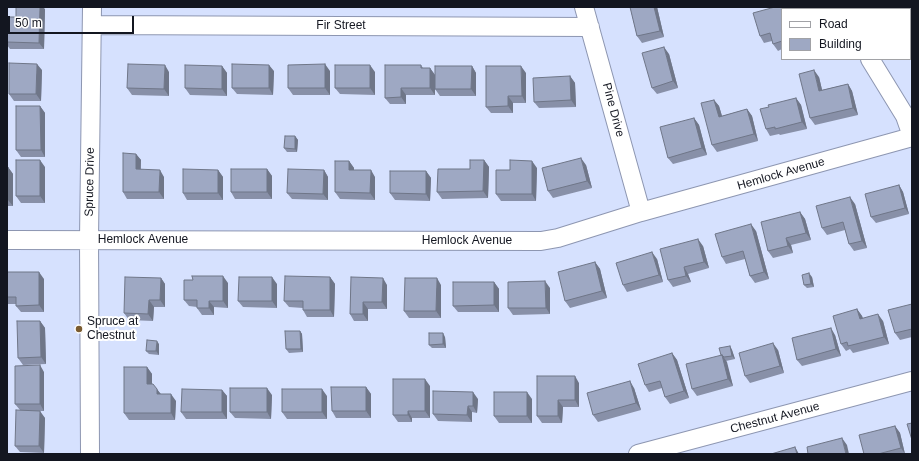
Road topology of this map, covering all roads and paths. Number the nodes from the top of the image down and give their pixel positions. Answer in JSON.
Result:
{"nodes":[{"id":1,"x":92,"y":7,"type":"edge"},
{"id":2,"x":584,"y":7,"type":"edge"},
{"id":3,"x":92,"y":25,"type":"junction"},
{"id":4,"x":590,"y":27,"type":"junction"},
{"id":5,"x":871,"y":60,"type":"edge"},
{"id":6,"x":912,"y":137,"type":"edge"},
{"id":7,"x":641,"y":212,"type":"junction"},
{"id":8,"x":89,"y":239,"type":"junction"},
{"id":9,"x":7,"y":240,"type":"edge"},
{"id":10,"x":912,"y":381,"type":"edge"},
{"id":11,"x":90,"y":454,"type":"edge"},
{"id":12,"x":638,"y":454,"type":"edge"}],
"edges":[{"from":1,"to":3,"type":"street","name":"Spruce Drive"},
{"from":2,"to":4,"type":"street","name":"Pine Drive"},
{"from":3,"to":4,"type":"street","name":"Fir Street"},
{"from":3,"to":8,"type":"street","name":"Spruce Drive"},
{"from":4,"to":7,"type":"street","name":"Pine Drive"},
{"from":5,"to":6,"type":"street"},
{"from":6,"to":7,"type":"street","name":"Hemlock Avenue"},
{"from":7,"to":8,"type":"street","name":"Hemlock Avenue"},
{"from":8,"to":9,"type":"street","name":"Hemlock Avenue"},
{"from":8,"to":11,"type":"street","name":"Spruce Drive"},
{"from":10,"to":12,"type":"street","name":"Chestnut Avenue"}]}
